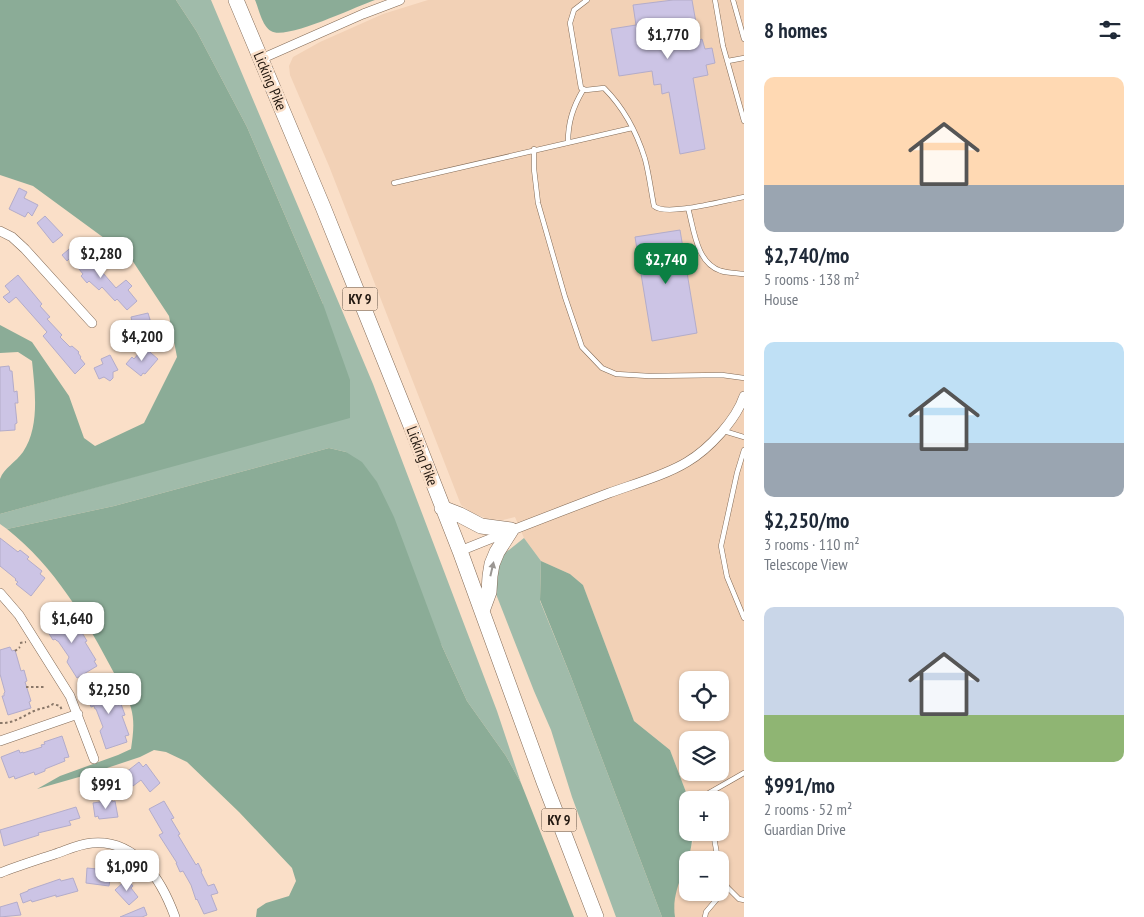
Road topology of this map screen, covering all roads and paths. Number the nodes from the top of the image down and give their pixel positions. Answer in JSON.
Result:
{"nodes":[{"id":1,"x":236,"y":0,"type":"edge"},
{"id":2,"x":400,"y":0,"type":"edge"},
{"id":3,"x":587,"y":0,"type":"edge"},
{"id":4,"x":715,"y":0,"type":"edge"},
{"id":5,"x":732,"y":0,"type":"edge"},
{"id":6,"x":744,"y":38,"type":"edge"},
{"id":7,"x":744,"y":58,"type":"edge"},
{"id":8,"x":261,"y":59,"type":"junction"},
{"id":9,"x":728,"y":61,"type":"junction"},
{"id":10,"x":583,"y":90,"type":"junction"},
{"id":11,"x":744,"y":120,"type":"edge"},
{"id":12,"x":632,"y":128,"type":"junction"},
{"id":13,"x":568,"y":142,"type":"junction"},
{"id":14,"x":534,"y":149,"type":"junction"},
{"id":15,"x":394,"y":183,"type":"dead end"},
{"id":16,"x":744,"y":196,"type":"edge"},
{"id":17,"x":688,"y":208,"type":"junction"},
{"id":18,"x":0,"y":231,"type":"edge"},
{"id":19,"x":744,"y":274,"type":"edge"},
{"id":20,"x":92,"y":323,"type":"dead end"},
{"id":21,"x":744,"y":378,"type":"edge"},
{"id":22,"x":744,"y":396,"type":"edge"},
{"id":23,"x":722,"y":431,"type":"junction"},
{"id":24,"x":744,"y":437,"type":"edge"},
{"id":25,"x":744,"y":450,"type":"edge"},
{"id":26,"x":442,"y":508,"type":"junction"},
{"id":27,"x":511,"y":530,"type":"junction"},
{"id":28,"x":460,"y":551,"type":"junction"},
{"id":29,"x":0,"y":594,"type":"edge"},
{"id":30,"x":482,"y":611,"type":"junction"},
{"id":31,"x":744,"y":618,"type":"edge"},
{"id":32,"x":20,"y":646,"type":"dead end"},
{"id":33,"x":15,"y":651,"type":"dead end"},
{"id":34,"x":26,"y":687,"type":"dead end"},
{"id":35,"x":45,"y":687,"type":"dead end"},
{"id":36,"x":78,"y":714,"type":"junction"},
{"id":37,"x":65,"y":719,"type":"junction"},
{"id":38,"x":0,"y":723,"type":"edge"},
{"id":39,"x":0,"y":742,"type":"edge"},
{"id":40,"x":94,"y":759,"type":"dead end"},
{"id":41,"x":744,"y":773,"type":"edge"},
{"id":42,"x":712,"y":791,"type":"edge"},
{"id":43,"x":0,"y":873,"type":"edge"},
{"id":44,"x":729,"y":889,"type":"edge"},
{"id":45,"x":744,"y":900,"type":"edge"},
{"id":46,"x":715,"y":901,"type":"edge"},
{"id":47,"x":175,"y":917,"type":"edge"},
{"id":48,"x":596,"y":917,"type":"edge"},
{"id":49,"x":705,"y":917,"type":"edge"}],
"edges":[{"from":1,"to":8,"type":"main road","name":"Licking Pike","number":"KY 9"},
{"from":2,"to":8,"type":"street"},
{"from":3,"to":10,"type":"lane"},
{"from":4,"to":9,"type":"lane"},
{"from":5,"to":6,"type":"lane"},
{"from":7,"to":9,"type":"lane"},
{"from":8,"to":26,"type":"main road","name":"Licking Pike","number":"KY 9"},
{"from":9,"to":11,"type":"lane"},
{"from":10,"to":12,"type":"lane"},
{"from":10,"to":13,"type":"lane"},
{"from":12,"to":13,"type":"lane"},
{"from":12,"to":17,"type":"lane"},
{"from":13,"to":14,"type":"lane"},
{"from":14,"to":15,"type":"lane"},
{"from":14,"to":21,"type":"lane"},
{"from":16,"to":17,"type":"lane"},
{"from":17,"to":19,"type":"lane"},
{"from":18,"to":20,"type":"street"},
{"from":22,"to":23,"type":"street"},
{"from":23,"to":24,"type":"lane"},
{"from":23,"to":27,"type":"street"},
{"from":25,"to":31,"type":"lane"},
{"from":26,"to":27,"type":"main road"},
{"from":26,"to":28,"type":"main road","name":"Licking Pike","number":"KY 9"},
{"from":27,"to":28,"type":"street"},
{"from":30,"to":27,"type":"main road","one_way":true},
{"from":28,"to":30,"type":"main road","name":"Licking Pike","number":"KY 9"},
{"from":29,"to":36,"type":"street"},
{"from":30,"to":48,"type":"main road","name":"Licking Pike","number":"KY 9"},
{"from":32,"to":33,"type":"path"},
{"from":34,"to":35,"type":"path"},
{"from":36,"to":37,"type":"street"},
{"from":36,"to":40,"type":"street"},
{"from":37,"to":38,"type":"path"},
{"from":37,"to":39,"type":"street"},
{"from":41,"to":42,"type":"lane"},
{"from":43,"to":47,"type":"street"},
{"from":44,"to":45,"type":"lane"},
{"from":46,"to":49,"type":"lane"}]}
